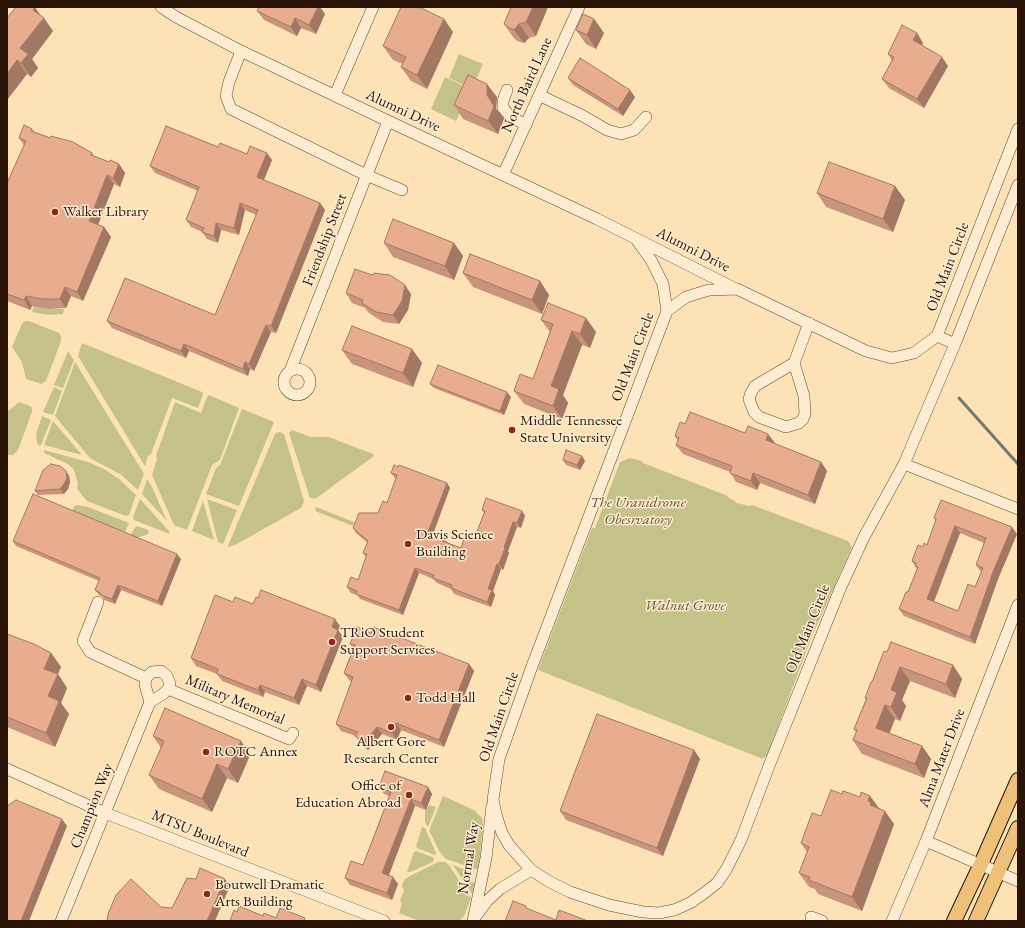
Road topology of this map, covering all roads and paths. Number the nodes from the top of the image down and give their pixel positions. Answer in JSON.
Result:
{"nodes":[{"id":1,"x":161,"y":7,"type":"edge"},
{"id":2,"x":373,"y":7,"type":"edge"},
{"id":3,"x":579,"y":7,"type":"edge"},
{"id":4,"x":241,"y":50,"type":"junction"},
{"id":5,"x":507,"y":90,"type":"dead end"},
{"id":6,"x":335,"y":95,"type":"junction"},
{"id":7,"x":539,"y":95,"type":"junction"},
{"id":8,"x":646,"y":116,"type":"dead end"},
{"id":9,"x":388,"y":121,"type":"junction"},
{"id":10,"x":526,"y":125,"type":"junction"},
{"id":11,"x":1018,"y":128,"type":"edge"},
{"id":12,"x":366,"y":175,"type":"junction"},
{"id":13,"x":503,"y":175,"type":"junction"},
{"id":14,"x":1018,"y":185,"type":"edge"},
{"id":15,"x":402,"y":190,"type":"dead end"},
{"id":16,"x":636,"y":238,"type":"junction"},
{"id":17,"x":737,"y":289,"type":"junction"},
{"id":18,"x":667,"y":311,"type":"junction"},
{"id":19,"x":809,"y":323,"type":"junction"},
{"id":20,"x":937,"y":336,"type":"junction"},
{"id":21,"x":955,"y":344,"type":"junction"},
{"id":22,"x":794,"y":363,"type":"junction"},
{"id":23,"x":290,"y":371,"type":"dead end"},
{"id":24,"x":904,"y":464,"type":"junction"},
{"id":25,"x":1018,"y":509,"type":"edge"},
{"id":26,"x":98,"y":602,"type":"dead end"},
{"id":27,"x":1018,"y":605,"type":"edge"},
{"id":28,"x":146,"y":678,"type":"junction"},
{"id":29,"x":168,"y":689,"type":"junction"},
{"id":30,"x":150,"y":702,"type":"junction"},
{"id":31,"x":291,"y":736,"type":"dead end"},
{"id":32,"x":7,"y":769,"type":"edge"},
{"id":33,"x":1018,"y":780,"type":"edge"},
{"id":34,"x":493,"y":800,"type":"junction"},
{"id":35,"x":105,"y":813,"type":"junction"},
{"id":36,"x":1018,"y":828,"type":"edge"},
{"id":37,"x":926,"y":841,"type":"junction"},
{"id":38,"x":981,"y":864,"type":"junction"},
{"id":39,"x":531,"y":870,"type":"junction"},
{"id":40,"x":999,"y":872,"type":"junction"},
{"id":41,"x":1018,"y":881,"type":"edge"},
{"id":42,"x":811,"y":917,"type":"dead end"},
{"id":43,"x":61,"y":921,"type":"edge"},
{"id":44,"x":384,"y":921,"type":"edge"},
{"id":45,"x":473,"y":921,"type":"edge"},
{"id":46,"x":822,"y":921,"type":"edge"},
{"id":47,"x":892,"y":921,"type":"edge"},
{"id":48,"x":954,"y":921,"type":"edge"},
{"id":49,"x":976,"y":921,"type":"edge"}],
"edges":[{"from":1,"to":4,"type":"street","name":"Alumni Drive"},
{"from":2,"to":6,"type":"street"},
{"from":3,"to":7,"type":"street","name":"North Baird Lane"},
{"from":4,"to":6,"type":"street","name":"Alumni Drive"},
{"from":4,"to":12,"type":"street"},
{"from":5,"to":10,"type":"street"},
{"from":6,"to":9,"type":"street","name":"Alumni Drive"},
{"from":7,"to":8,"type":"street"},
{"from":7,"to":10,"type":"street","name":"North Baird Lane"},
{"from":9,"to":12,"type":"street","name":"Friendship Street"},
{"from":9,"to":13,"type":"street","name":"Alumni Drive"},
{"from":10,"to":13,"type":"street","name":"North Baird Lane"},
{"from":11,"to":20,"type":"street","name":"Old Main Circle"},
{"from":12,"to":15,"type":"street"},
{"from":12,"to":23,"type":"street","name":"Friendship Street"},
{"from":13,"to":16,"type":"street","name":"Alumni Drive"},
{"from":14,"to":21,"type":"street","name":"Old Main Circle"},
{"from":16,"to":17,"type":"street","name":"Alumni Drive"},
{"from":16,"to":18,"type":"street","name":"Alumni Drive"},
{"from":17,"to":18,"type":"street","name":"Old Main Circle"},
{"from":17,"to":19,"type":"street","name":"Old Main Circle"},
{"from":18,"to":34,"type":"street","name":"Old Main Circle"},
{"from":19,"to":20,"type":"street","name":"Old Main Circle"},
{"from":19,"to":22,"type":"street"},
{"from":20,"to":21,"type":"street"},
{"from":21,"to":24,"type":"street","name":"Old Main Circle"},
{"from":22,"to":22,"type":"street"},
{"from":24,"to":25,"type":"street"},
{"from":24,"to":39,"type":"street","name":"Old Main Circle"},
{"from":26,"to":28,"type":"street"},
{"from":27,"to":37,"type":"street","name":"Alma Mater Drive"},
{"from":28,"to":29,"type":"street"},
{"from":28,"to":30,"type":"street"},
{"from":29,"to":30,"type":"street"},
{"from":29,"to":31,"type":"street","name":"Military Memorial"},
{"from":30,"to":35,"type":"street","name":"Champion Way"},
{"from":32,"to":35,"type":"street","name":"MTSU Boulevard"},
{"from":33,"to":38,"type":"main road"},
{"from":34,"to":39,"type":"street","name":"Old Main Circle"},
{"from":34,"to":45,"type":"street","name":"Normal Way"},
{"from":35,"to":43,"type":"street","name":"Champion Way"},
{"from":35,"to":44,"type":"street","name":"MTSU Boulevard"},
{"from":36,"to":40,"type":"main road"},
{"from":37,"to":38,"type":"street"},
{"from":37,"to":47,"type":"street","name":"Alma Mater Drive"},
{"from":38,"to":40,"type":"street"},
{"from":38,"to":48,"type":"main road"},
{"from":39,"to":45,"type":"street","name":"Normal Way"},
{"from":40,"to":41,"type":"street"},
{"from":40,"to":49,"type":"main road"},
{"from":42,"to":46,"type":"street"}]}
